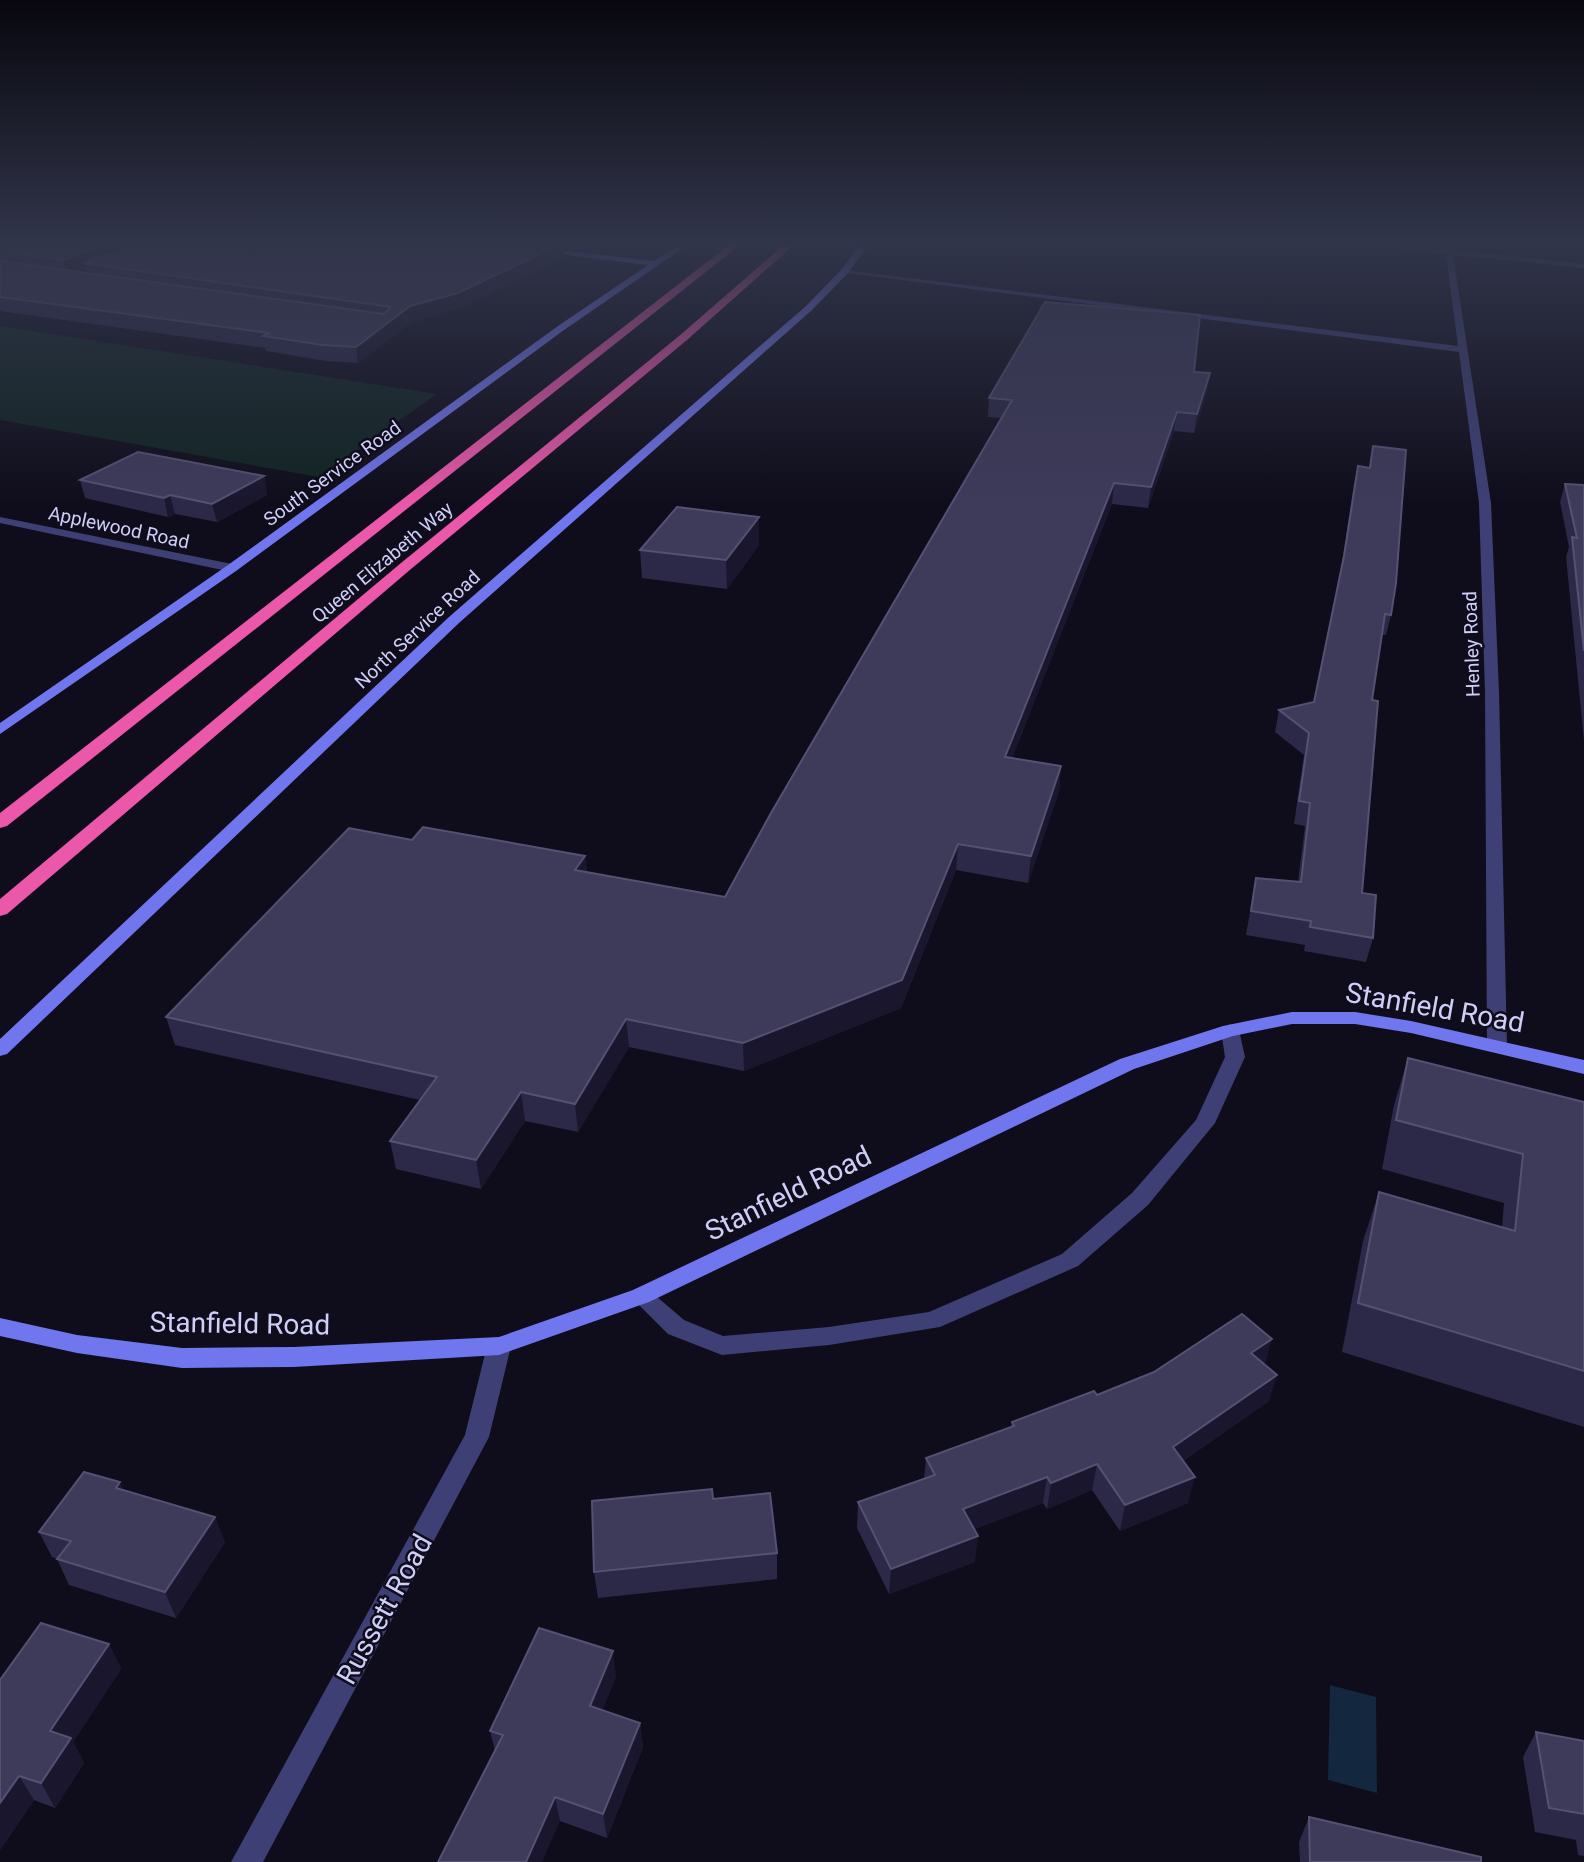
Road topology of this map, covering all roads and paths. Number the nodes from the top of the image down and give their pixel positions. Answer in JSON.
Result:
{"nodes":[{"id":1,"x":557,"y":331,"type":"edge"},
{"id":2,"x":625,"y":331,"type":"edge"},
{"id":3,"x":691,"y":331,"type":"edge"},
{"id":4,"x":783,"y":331,"type":"edge"},
{"id":5,"x":1313,"y":331,"type":"edge"},
{"id":6,"x":1462,"y":331,"type":"edge"},
{"id":7,"x":1465,"y":350,"type":"junction"},
{"id":8,"x":0,"y":520,"type":"edge"},
{"id":9,"x":232,"y":568,"type":"junction"},
{"id":10,"x":0,"y":730,"type":"edge"},
{"id":11,"x":0,"y":822,"type":"edge"},
{"id":12,"x":0,"y":910,"type":"edge"},
{"id":13,"x":1230,"y":1030,"type":"junction"},
{"id":14,"x":1497,"y":1046,"type":"junction"},
{"id":15,"x":0,"y":1050,"type":"edge"},
{"id":16,"x":1584,"y":1067,"type":"edge"},
{"id":17,"x":641,"y":1296,"type":"junction"},
{"id":18,"x":0,"y":1327,"type":"edge"},
{"id":19,"x":499,"y":1346,"type":"junction"},
{"id":20,"x":246,"y":1862,"type":"edge"}],
"edges":[{"from":1,"to":9,"type":"main road","name":"South Service Road"},
{"from":2,"to":11,"type":"highway","name":"Queen Elizabeth Way"},
{"from":3,"to":12,"type":"highway","name":"Queen Elizabeth Way"},
{"from":4,"to":15,"type":"main road","name":"North Service Road"},
{"from":5,"to":7,"type":"street"},
{"from":6,"to":7,"type":"street","name":"Henley Road"},
{"from":7,"to":14,"type":"street","name":"Henley Road"},
{"from":8,"to":9,"type":"street","name":"Applewood Road"},
{"from":9,"to":10,"type":"main road","name":"South Service Road"},
{"from":13,"to":14,"type":"main road","name":"Stanfield Road"},
{"from":13,"to":17,"type":"main road","name":"Stanfield Road"},
{"from":13,"to":17,"type":"street"},
{"from":14,"to":16,"type":"main road","name":"Stanfield Road"},
{"from":17,"to":19,"type":"main road","name":"Stanfield Road"},
{"from":18,"to":19,"type":"main road","name":"Stanfield Road"},
{"from":19,"to":20,"type":"street","name":"Russett Road"}]}
